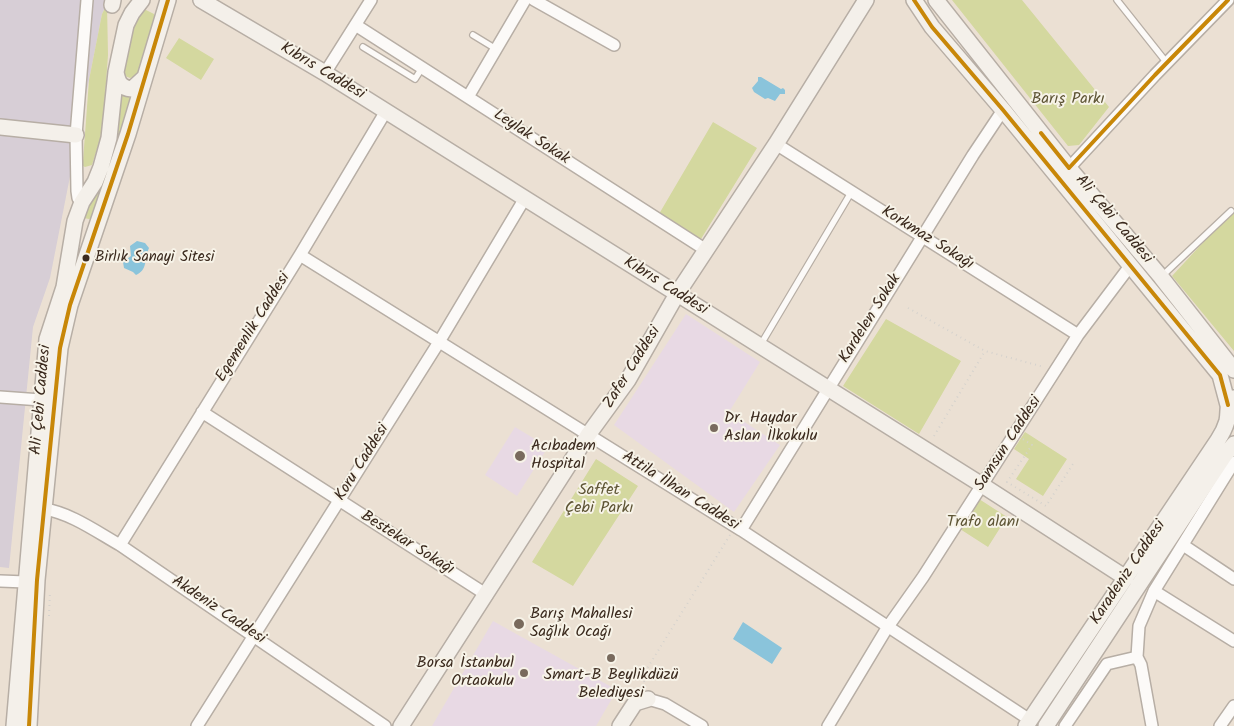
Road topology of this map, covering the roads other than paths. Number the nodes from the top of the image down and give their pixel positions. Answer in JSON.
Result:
{"nodes":[{"id":1,"x":87,"y":0,"type":"edge"},
{"id":2,"x":142,"y":0,"type":"edge"},
{"id":3,"x":168,"y":0,"type":"edge"},
{"id":4,"x":201,"y":0,"type":"edge"},
{"id":5,"x":372,"y":0,"type":"edge"},
{"id":6,"x":525,"y":0,"type":"edge"},
{"id":7,"x":534,"y":0,"type":"edge"},
{"id":8,"x":914,"y":0,"type":"edge"},
{"id":9,"x":936,"y":0,"type":"edge"},
{"id":10,"x":1117,"y":0,"type":"edge"},
{"id":11,"x":1228,"y":0,"type":"edge"},
{"id":12,"x":866,"y":3,"type":"edge"},
{"id":13,"x":132,"y":13,"type":"junction"},
{"id":14,"x":161,"y":21,"type":"junction"},
{"id":15,"x":357,"y":26,"type":"junction"},
{"id":16,"x":473,"y":35,"type":"dead end"},
{"id":17,"x":614,"y":45,"type":"dead end"},
{"id":18,"x":363,"y":47,"type":"dead end"},
{"id":19,"x":496,"y":49,"type":"junction"},
{"id":20,"x":1166,"y":63,"type":"junction"},
{"id":21,"x":422,"y":68,"type":"junction"},
{"id":22,"x":116,"y":72,"type":"junction"},
{"id":23,"x":326,"y":73,"type":"junction"},
{"id":24,"x":145,"y":77,"type":"junction"},
{"id":25,"x":468,"y":97,"type":"junction"},
{"id":26,"x":1003,"y":110,"type":"junction"},
{"id":27,"x":386,"y":111,"type":"junction"},
{"id":28,"x":0,"y":127,"type":"edge"},
{"id":29,"x":76,"y":135,"type":"junction"},
{"id":30,"x":776,"y":144,"type":"junction"},
{"id":31,"x":1070,"y":168,"type":"junction"},
{"id":32,"x":852,"y":191,"type":"junction"},
{"id":33,"x":525,"y":198,"type":"junction"},
{"id":34,"x":82,"y":202,"type":"junction"},
{"id":35,"x":1231,"y":211,"type":"dead end"},
{"id":36,"x":75,"y":221,"type":"junction"},
{"id":37,"x":96,"y":226,"type":"junction"},
{"id":38,"x":923,"y":236,"type":"junction"},
{"id":39,"x":706,"y":250,"type":"junction"},
{"id":40,"x":300,"y":255,"type":"junction"},
{"id":41,"x":1130,"y":266,"type":"junction"},
{"id":42,"x":1161,"y":277,"type":"junction"},
{"id":43,"x":677,"y":294,"type":"junction"},
{"id":44,"x":1078,"y":335,"type":"junction"},
{"id":45,"x":439,"y":342,"type":"junction"},
{"id":46,"x":760,"y":346,"type":"junction"},
{"id":47,"x":1234,"y":370,"type":"edge"},
{"id":48,"x":828,"y":389,"type":"junction"},
{"id":49,"x":0,"y":398,"type":"edge"},
{"id":50,"x":41,"y":400,"type":"junction"},
{"id":51,"x":1231,"y":411,"type":"edge"},
{"id":52,"x":202,"y":412,"type":"junction"},
{"id":53,"x":588,"y":435,"type":"junction"},
{"id":54,"x":1234,"y":444,"type":"edge"},
{"id":55,"x":1234,"y":462,"type":"edge"},
{"id":56,"x":982,"y":485,"type":"junction"},
{"id":57,"x":340,"y":501,"type":"junction"},
{"id":58,"x":44,"y":509,"type":"junction"},
{"id":59,"x":738,"y":528,"type":"junction"},
{"id":60,"x":120,"y":545,"type":"junction"},
{"id":61,"x":1183,"y":545,"type":"junction"},
{"id":62,"x":1126,"y":578,"type":"junction"},
{"id":63,"x":1234,"y":579,"type":"edge"},
{"id":64,"x":0,"y":581,"type":"edge"},
{"id":65,"x":26,"y":582,"type":"junction"},
{"id":66,"x":1154,"y":591,"type":"junction"},
{"id":67,"x":487,"y":594,"type":"junction"},
{"id":68,"x":888,"y":628,"type":"junction"},
{"id":69,"x":255,"y":635,"type":"junction"},
{"id":70,"x":1234,"y":641,"type":"edge"},
{"id":71,"x":1137,"y":657,"type":"junction"},
{"id":72,"x":647,"y":700,"type":"joint"},
{"id":73,"x":1234,"y":706,"type":"edge"},
{"id":74,"x":1028,"y":723,"type":"edge"},
{"id":75,"x":14,"y":726,"type":"edge"},
{"id":76,"x":29,"y":726,"type":"edge"},
{"id":77,"x":197,"y":726,"type":"edge"},
{"id":78,"x":385,"y":726,"type":"edge"},
{"id":79,"x":401,"y":726,"type":"edge"},
{"id":80,"x":620,"y":726,"type":"edge"},
{"id":81,"x":702,"y":726,"type":"edge"},
{"id":82,"x":828,"y":726,"type":"edge"},
{"id":83,"x":1046,"y":726,"type":"edge"},
{"id":84,"x":1065,"y":726,"type":"edge"},
{"id":85,"x":1152,"y":726,"type":"edge"},
{"id":86,"x":1220,"y":726,"type":"edge"}],
"edges":[{"from":1,"to":29,"type":"street"},
{"from":2,"to":13,"type":"main road","name":"Ali Çebi Caddesi"},
{"from":3,"to":14,"type":"main road","name":"Ali Çebi Caddesi"},
{"from":4,"to":23,"type":"main road","name":"Kıbrıs Caddesi"},
{"from":5,"to":15,"type":"street"},
{"from":6,"to":19,"type":"street"},
{"from":7,"to":17,"type":"street"},
{"from":8,"to":26,"type":"main road","name":"Ali Çebi Caddesi"},
{"from":9,"to":31,"type":"main road","name":"Ali Çebi Caddesi"},
{"from":10,"to":20,"type":"lane"},
{"from":11,"to":20,"type":"street"},
{"from":12,"to":30,"type":"main road","name":"Zafer Caddesi"},
{"from":13,"to":14,"type":"main road"},
{"from":13,"to":22,"type":"main road","name":"Ali Çebi Caddesi"},
{"from":14,"to":24,"type":"main road","name":"Ali Çebi Caddesi"},
{"from":15,"to":21,"type":"street","name":"Leylak Sokak"},
{"from":15,"to":23,"type":"street"},
{"from":16,"to":19,"type":"lane"},
{"from":18,"to":21,"type":"lane"},
{"from":19,"to":25,"type":"street"},
{"from":20,"to":31,"type":"street"},
{"from":21,"to":25,"type":"street","name":"Leylak Sokak"},
{"from":22,"to":24,"type":"main road"},
{"from":22,"to":34,"type":"main road","name":"Ali Çebi Caddesi"},
{"from":23,"to":27,"type":"main road","name":"Kıbrıs Caddesi"},
{"from":24,"to":37,"type":"main road","name":"Ali Çebi Caddesi"},
{"from":25,"to":39,"type":"street","name":"Leylak Sokak"},
{"from":26,"to":38,"type":"street","name":"Kardelen Sokak"},
{"from":26,"to":41,"type":"main road","name":"Ali Çebi Caddesi"},
{"from":27,"to":33,"type":"main road","name":"Kıbrıs Caddesi"},
{"from":27,"to":40,"type":"street","name":"Egemenlik Caddesi"},
{"from":28,"to":29,"type":"main road"},
{"from":29,"to":34,"type":"street"},
{"from":30,"to":32,"type":"street","name":"Korkmaz Sokağı"},
{"from":30,"to":39,"type":"main road","name":"Zafer Caddesi"},
{"from":31,"to":42,"type":"main road","name":"Ali Çebi Caddesi"},
{"from":32,"to":38,"type":"street","name":"Korkmaz Sokağı"},
{"from":32,"to":46,"type":"lane"},
{"from":33,"to":43,"type":"main road","name":"Kıbrıs Caddesi"},
{"from":33,"to":45,"type":"street","name":"Koru Caddesi"},
{"from":34,"to":36,"type":"main road","name":"Ali Çebi Caddesi"},
{"from":35,"to":42,"type":"lane"},
{"from":36,"to":37,"type":"main road"},
{"from":36,"to":50,"type":"main road","name":"Ali Çebi Caddesi"},
{"from":37,"to":58,"type":"main road","name":"Ali Çebi Caddesi"},
{"from":38,"to":44,"type":"street","name":"Korkmaz Sokağı"},
{"from":38,"to":48,"type":"street","name":"Kardelen Sokak"},
{"from":39,"to":43,"type":"main road","name":"Zafer Caddesi"},
{"from":40,"to":45,"type":"street","name":"Attila İlhan Caddesi"},
{"from":40,"to":52,"type":"street","name":"Egemenlik Caddesi"},
{"from":41,"to":44,"type":"street","name":"Samsun Caddesi"},
{"from":41,"to":51,"type":"main road","name":"Ali Çebi Caddesi"},
{"from":42,"to":47,"type":"main road","name":"Ali Çebi Caddesi"},
{"from":43,"to":46,"type":"main road","name":"Kıbrıs Caddesi"},
{"from":43,"to":53,"type":"main road","name":"Zafer Caddesi"},
{"from":44,"to":56,"type":"street","name":"Samsun Caddesi"},
{"from":45,"to":53,"type":"street","name":"Attila İlhan Caddesi"},
{"from":45,"to":57,"type":"street","name":"Koru Caddesi"},
{"from":46,"to":48,"type":"main road","name":"Kıbrıs Caddesi"},
{"from":48,"to":56,"type":"main road","name":"Kıbrıs Caddesi"},
{"from":48,"to":59,"type":"street","name":"Kardelen Sokak"},
{"from":49,"to":50,"type":"street"},
{"from":50,"to":65,"type":"main road","name":"Ali Çebi Caddesi"},
{"from":51,"to":62,"type":"main road","name":"Karadeniz Caddesi"},
{"from":52,"to":57,"type":"street","name":"Bestekar Sokağı"},
{"from":52,"to":60,"type":"street","name":"Egemenlik Caddesi"},
{"from":53,"to":59,"type":"street","name":"Attila İlhan Caddesi"},
{"from":53,"to":67,"type":"main road","name":"Zafer Caddesi"},
{"from":54,"to":83,"type":"main road","name":"Karadeniz Caddesi"},
{"from":55,"to":61,"type":"street"},
{"from":56,"to":62,"type":"main road","name":"Kıbrıs Caddesi"},
{"from":56,"to":68,"type":"street","name":"Samsun Caddesi"},
{"from":57,"to":67,"type":"street","name":"Bestekar Sokağı"},
{"from":57,"to":69,"type":"street","name":"Koru Caddesi"},
{"from":58,"to":60,"type":"street","name":"Akdeniz Caddesi"},
{"from":58,"to":76,"type":"main road","name":"Ali Çebi Caddesi"},
{"from":59,"to":68,"type":"street","name":"Attila İlhan Caddesi"},
{"from":60,"to":69,"type":"street","name":"Akdeniz Caddesi"},
{"from":61,"to":63,"type":"street"},
{"from":61,"to":66,"type":"street"},
{"from":62,"to":74,"type":"main road","name":"Karadeniz Caddesi"},
{"from":64,"to":65,"type":"street"},
{"from":65,"to":75,"type":"main road","name":"Ali Çebi Caddesi"},
{"from":66,"to":70,"type":"street"},
{"from":66,"to":71,"type":"street"},
{"from":67,"to":79,"type":"main road","name":"Zafer Caddesi"},
{"from":68,"to":74,"type":"street","name":"Attila İlhan Caddesi"},
{"from":68,"to":82,"type":"street","name":"Samsun Caddesi"},
{"from":69,"to":77,"type":"street","name":"Koru Caddesi"},
{"from":69,"to":78,"type":"street","name":"Akdeniz Caddesi"},
{"from":71,"to":84,"type":"street"},
{"from":71,"to":85,"type":"street"},
{"from":72,"to":80,"type":"main road"},
{"from":72,"to":81,"type":"street"},
{"from":73,"to":86,"type":"street"}]}
